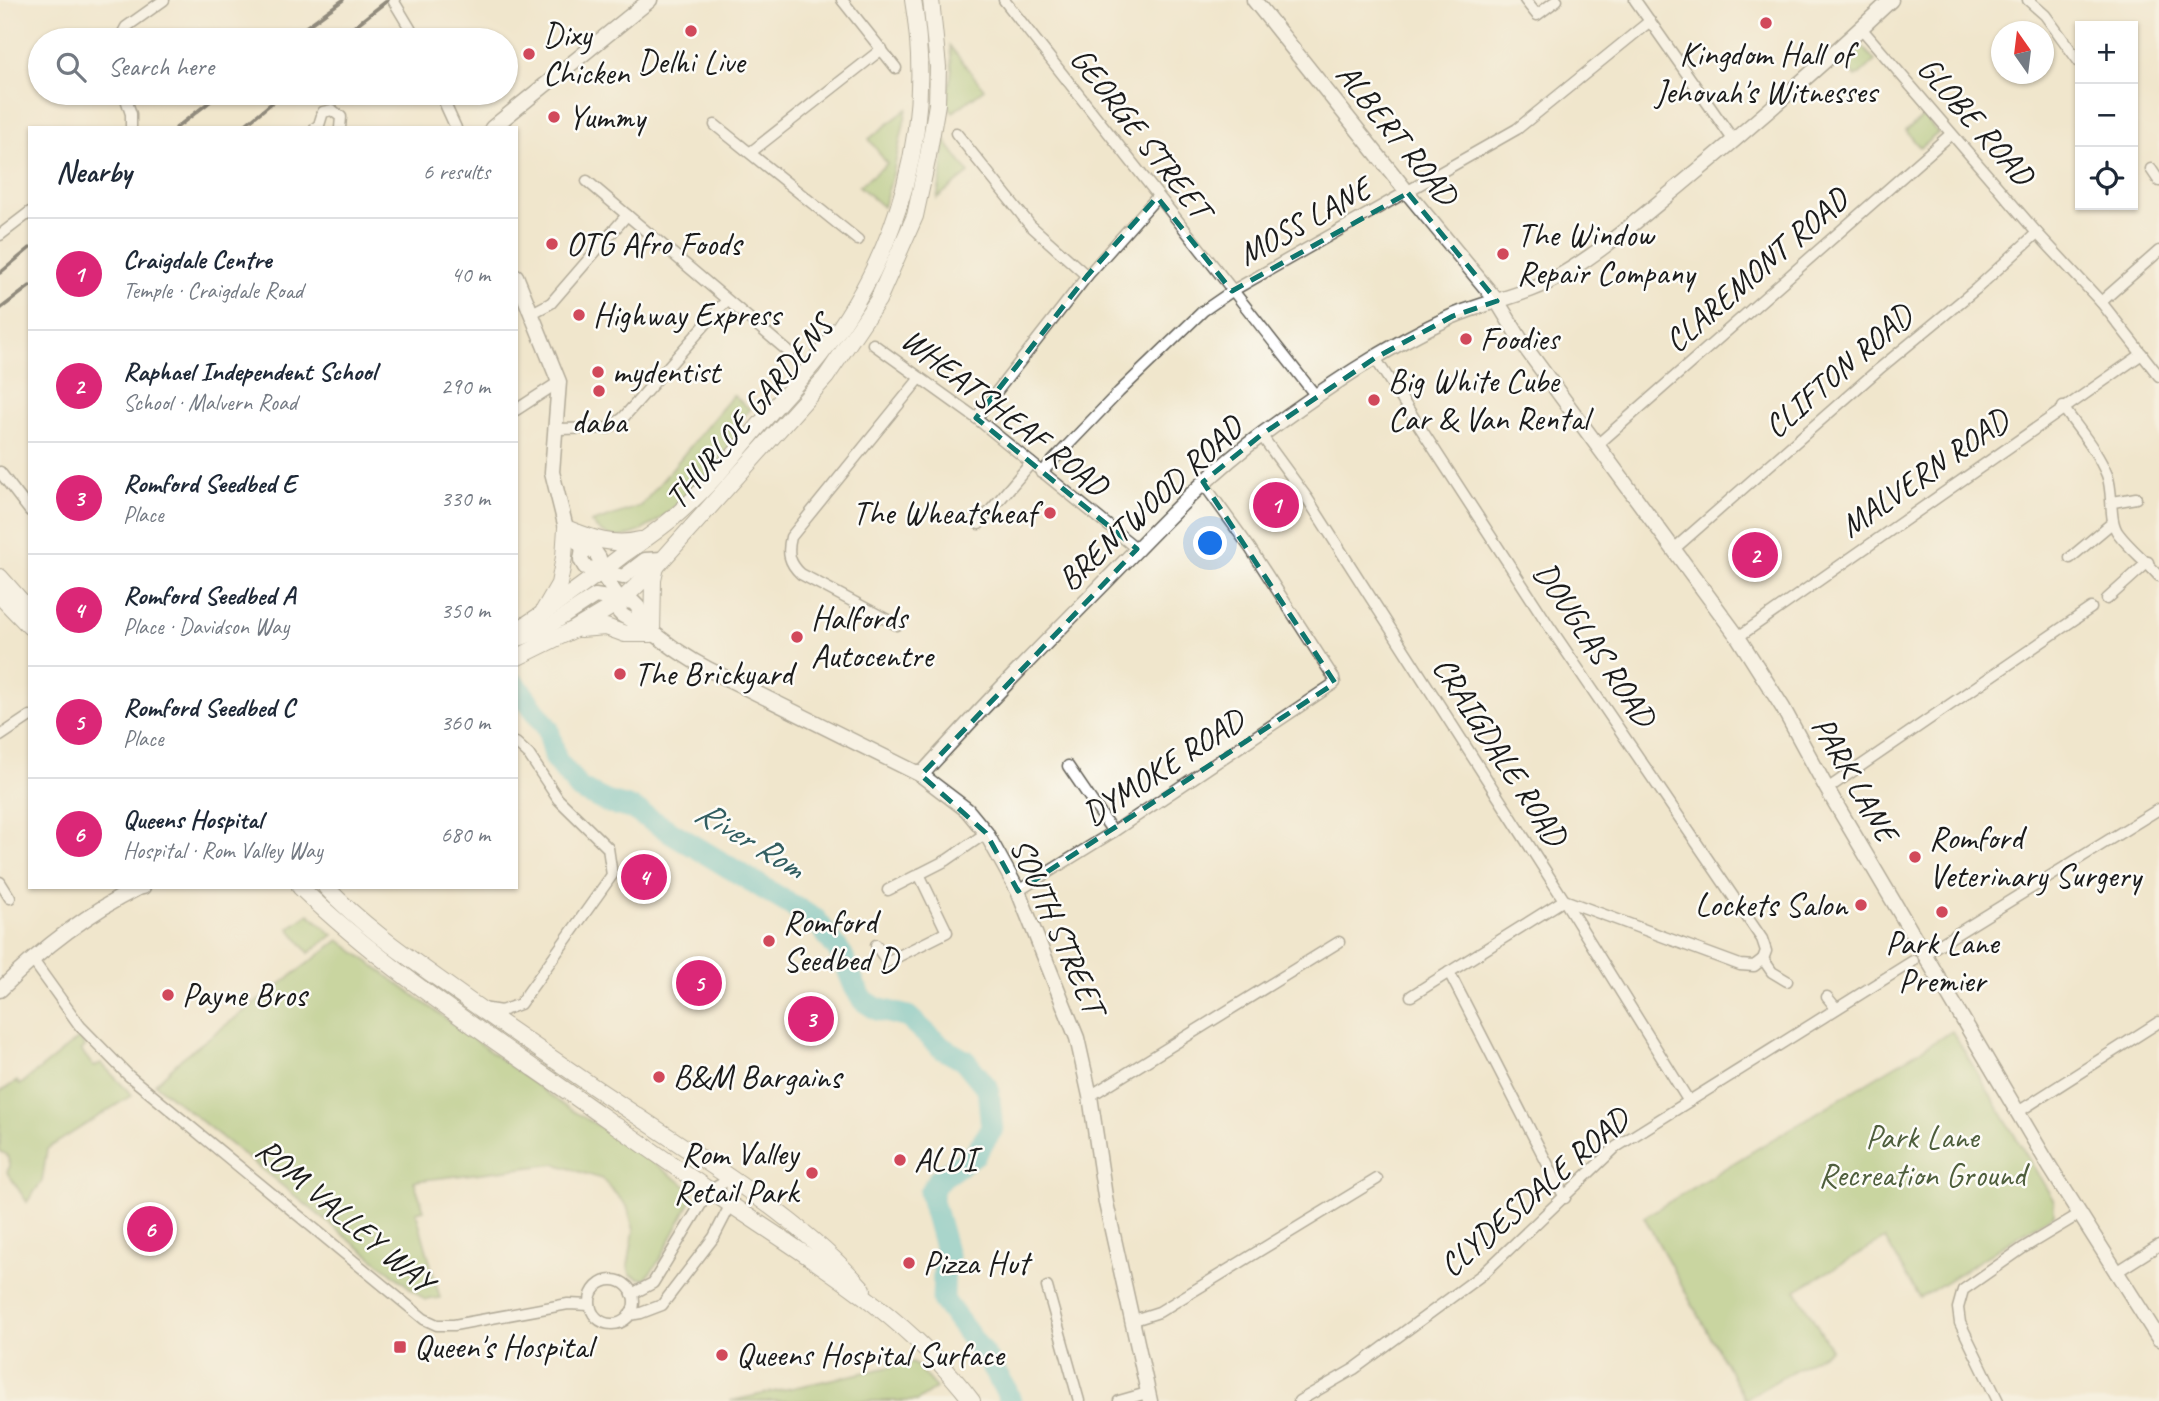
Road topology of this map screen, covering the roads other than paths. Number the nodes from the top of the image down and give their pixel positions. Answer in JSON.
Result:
{"nodes":[{"id":1,"x":164,"y":0,"type":"edge"},
{"id":2,"x":393,"y":0,"type":"edge"},
{"id":3,"x":650,"y":0,"type":"edge"},
{"id":4,"x":842,"y":0,"type":"edge"},
{"id":5,"x":913,"y":0,"type":"edge"},
{"id":6,"x":931,"y":0,"type":"edge"},
{"id":7,"x":1004,"y":0,"type":"edge"},
{"id":8,"x":1254,"y":0,"type":"edge"},
{"id":9,"x":1525,"y":0,"type":"edge"},
{"id":10,"x":1557,"y":0,"type":"edge"},
{"id":11,"x":1635,"y":0,"type":"edge"},
{"id":12,"x":1891,"y":0,"type":"edge"},
{"id":13,"x":2028,"y":0,"type":"edge"},
{"id":14,"x":1650,"y":21,"type":"junction"},
{"id":15,"x":125,"y":28,"type":"edge"},
{"id":16,"x":410,"y":28,"type":"edge"},
{"id":17,"x":1861,"y":28,"type":"junction"},
{"id":18,"x":882,"y":49,"type":"junction"},
{"id":19,"x":2075,"y":56,"type":"edge"},
{"id":20,"x":896,"y":68,"type":"dead end"},
{"id":21,"x":128,"y":105,"type":"edge"},
{"id":22,"x":445,"y":105,"type":"edge"},
{"id":23,"x":715,"y":125,"type":"dead end"},
{"id":24,"x":131,"y":126,"type":"edge"},
{"id":25,"x":318,"y":126,"type":"edge"},
{"id":26,"x":341,"y":126,"type":"edge"},
{"id":27,"x":455,"y":126,"type":"edge"},
{"id":28,"x":494,"y":126,"type":"edge"},
{"id":29,"x":956,"y":133,"type":"dead end"},
{"id":30,"x":1951,"y":134,"type":"junction"},
{"id":31,"x":1734,"y":141,"type":"junction"},
{"id":32,"x":751,"y":152,"type":"junction"},
{"id":33,"x":2151,"y":169,"type":"dead end"},
{"id":34,"x":587,"y":181,"type":"dead end"},
{"id":35,"x":2159,"y":181,"type":"edge"},
{"id":36,"x":1408,"y":193,"type":"junction"},
{"id":37,"x":1157,"y":197,"type":"junction"},
{"id":38,"x":28,"y":214,"type":"edge"},
{"id":39,"x":627,"y":215,"type":"junction"},
{"id":40,"x":2037,"y":233,"type":"junction"},
{"id":41,"x":0,"y":235,"type":"edge"},
{"id":42,"x":858,"y":240,"type":"dead end"},
{"id":43,"x":2159,"y":251,"type":"edge"},
{"id":44,"x":1087,"y":276,"type":"junction"},
{"id":45,"x":518,"y":280,"type":"edge"},
{"id":46,"x":1232,"y":291,"type":"junction"},
{"id":47,"x":726,"y":300,"type":"junction"},
{"id":48,"x":1497,"y":301,"type":"junction"},
{"id":49,"x":2101,"y":302,"type":"junction"},
{"id":50,"x":533,"y":313,"type":"junction"},
{"id":51,"x":873,"y":344,"type":"dead end"},
{"id":52,"x":790,"y":353,"type":"dead end"},
{"id":53,"x":2142,"y":354,"type":"junction"},
{"id":54,"x":1375,"y":358,"type":"junction"},
{"id":55,"x":2159,"y":376,"type":"edge"},
{"id":56,"x":920,"y":378,"type":"junction"},
{"id":57,"x":559,"y":382,"type":"junction"},
{"id":58,"x":1317,"y":396,"type":"junction"},
{"id":59,"x":2063,"y":407,"type":"junction"},
{"id":60,"x":518,"y":409,"type":"edge"},
{"id":61,"x":976,"y":418,"type":"junction"},
{"id":62,"x":557,"y":429,"type":"junction"},
{"id":63,"x":1261,"y":435,"type":"junction"},
{"id":64,"x":1596,"y":446,"type":"junction"},
{"id":65,"x":1031,"y":463,"type":"junction"},
{"id":66,"x":0,"y":472,"type":"edge"},
{"id":67,"x":1041,"y":473,"type":"junction"},
{"id":68,"x":1203,"y":483,"type":"junction"},
{"id":69,"x":2136,"y":498,"type":"dead end"},
{"id":70,"x":2113,"y":502,"type":"junction"},
{"id":71,"x":28,"y":507,"type":"edge"},
{"id":72,"x":2112,"y":523,"type":"junction"},
{"id":73,"x":979,"y":524,"type":"dead end"},
{"id":74,"x":566,"y":528,"type":"junction"},
{"id":75,"x":646,"y":539,"type":"junction"},
{"id":76,"x":1137,"y":549,"type":"junction"},
{"id":77,"x":1674,"y":550,"type":"junction"},
{"id":78,"x":2070,"y":558,"type":"dead end"},
{"id":79,"x":2148,"y":562,"type":"junction"},
{"id":80,"x":659,"y":563,"type":"junction"},
{"id":81,"x":601,"y":573,"type":"junction"},
{"id":82,"x":2159,"y":576,"type":"edge"},
{"id":83,"x":0,"y":577,"type":"edge"},
{"id":84,"x":0,"y":596,"type":"edge"},
{"id":85,"x":2106,"y":599,"type":"dead end"},
{"id":86,"x":621,"y":601,"type":"junction"},
{"id":87,"x":2091,"y":608,"type":"dead end"},
{"id":88,"x":28,"y":609,"type":"edge"},
{"id":89,"x":540,"y":616,"type":"junction"},
{"id":90,"x":28,"y":625,"type":"edge"},
{"id":91,"x":897,"y":625,"type":"dead end"},
{"id":92,"x":647,"y":628,"type":"junction"},
{"id":93,"x":518,"y":630,"type":"edge"},
{"id":94,"x":573,"y":630,"type":"junction"},
{"id":95,"x":1738,"y":637,"type":"junction"},
{"id":96,"x":518,"y":639,"type":"edge"},
{"id":97,"x":518,"y":657,"type":"edge"},
{"id":98,"x":28,"y":717,"type":"edge"},
{"id":99,"x":0,"y":736,"type":"edge"},
{"id":100,"x":518,"y":745,"type":"edge"},
{"id":101,"x":1068,"y":766,"type":"dead end"},
{"id":102,"x":921,"y":775,"type":"junction"},
{"id":103,"x":1827,"y":789,"type":"junction"},
{"id":104,"x":2159,"y":809,"type":"edge"},
{"id":105,"x":1113,"y":832,"type":"junction"},
{"id":106,"x":986,"y":833,"type":"junction"},
{"id":107,"x":919,"y":874,"type":"junction"},
{"id":108,"x":0,"y":883,"type":"edge"},
{"id":109,"x":137,"y":889,"type":"edge"},
{"id":110,"x":302,"y":889,"type":"edge"},
{"id":111,"x":329,"y":889,"type":"edge"},
{"id":112,"x":887,"y":890,"type":"dead end"},
{"id":113,"x":1018,"y":891,"type":"junction"},
{"id":114,"x":10,"y":898,"type":"dead end"},
{"id":115,"x":1564,"y":900,"type":"junction"},
{"id":116,"x":1339,"y":942,"type":"dead end"},
{"id":117,"x":876,"y":945,"type":"dead end"},
{"id":118,"x":1919,"y":957,"type":"junction"},
{"id":119,"x":32,"y":959,"type":"junction"},
{"id":120,"x":1763,"y":960,"type":"junction"},
{"id":121,"x":1449,"y":972,"type":"junction"},
{"id":122,"x":1787,"y":981,"type":"dead end"},
{"id":123,"x":0,"y":990,"type":"edge"},
{"id":124,"x":1411,"y":996,"type":"dead end"},
{"id":125,"x":1827,"y":997,"type":"dead end"},
{"id":126,"x":480,"y":1008,"type":"junction"},
{"id":127,"x":1836,"y":1008,"type":"junction"},
{"id":128,"x":2159,"y":1022,"type":"edge"},
{"id":129,"x":1090,"y":1096,"type":"junction"},
{"id":130,"x":1688,"y":1100,"type":"junction"},
{"id":131,"x":2018,"y":1112,"type":"junction"},
{"id":132,"x":732,"y":1178,"type":"junction"},
{"id":133,"x":1377,"y":1179,"type":"dead end"},
{"id":134,"x":709,"y":1191,"type":"junction"},
{"id":135,"x":1564,"y":1198,"type":"junction"},
{"id":136,"x":730,"y":1205,"type":"junction"},
{"id":137,"x":2078,"y":1215,"type":"junction"},
{"id":138,"x":2159,"y":1245,"type":"edge"},
{"id":139,"x":2115,"y":1273,"type":"junction"},
{"id":140,"x":1047,"y":1287,"type":"dead end"},
{"id":141,"x":632,"y":1294,"type":"junction"},
{"id":142,"x":590,"y":1304,"type":"junction"},
{"id":143,"x":629,"y":1315,"type":"junction"},
{"id":144,"x":888,"y":1317,"type":"junction"},
{"id":145,"x":1131,"y":1321,"type":"junction"},
{"id":146,"x":2159,"y":1339,"type":"edge"},
{"id":147,"x":1149,"y":1397,"type":"edge"},
{"id":148,"x":972,"y":1401,"type":"edge"},
{"id":149,"x":1079,"y":1401,"type":"edge"},
{"id":150,"x":1119,"y":1401,"type":"edge"},
{"id":151,"x":1299,"y":1401,"type":"edge"},
{"id":152,"x":1998,"y":1401,"type":"edge"}],
"edges":[{"from":1,"to":15,"type":"street"},
{"from":2,"to":16,"type":"street"},
{"from":3,"to":28,"type":"street"},
{"from":4,"to":18,"type":"street"},
{"from":5,"to":75,"type":"main road","name":"THURLOE GARDENS"},
{"from":6,"to":80,"type":"main road","name":"THURLOE GARDENS"},
{"from":7,"to":37,"type":"street","name":"GEORGE STREET"},
{"from":8,"to":36,"type":"street","name":"ALBERT ROAD"},
{"from":9,"to":10,"type":"street"},
{"from":11,"to":14,"type":"street"},
{"from":12,"to":17,"type":"street","name":"BRENTWOOD ROAD"},
{"from":13,"to":19,"type":"street"},
{"from":14,"to":31,"type":"street"},
{"from":14,"to":36,"type":"street","name":"MOSS LANE"},
{"from":17,"to":30,"type":"street","name":"GLOBE ROAD"},
{"from":17,"to":31,"type":"street","name":"BRENTWOOD ROAD"},
{"from":18,"to":20,"type":"street"},
{"from":18,"to":32,"type":"street"},
{"from":21,"to":24,"type":"street"},
{"from":22,"to":27,"type":"street"},
{"from":23,"to":32,"type":"street"},
{"from":25,"to":26,"type":"street"},
{"from":29,"to":44,"type":"street"},
{"from":30,"to":40,"type":"street","name":"GLOBE ROAD"},
{"from":30,"to":64,"type":"street","name":"CLAREMONT ROAD"},
{"from":31,"to":48,"type":"street","name":"BRENTWOOD ROAD"},
{"from":32,"to":42,"type":"street"},
{"from":33,"to":35,"type":"street"},
{"from":34,"to":39,"type":"street"},
{"from":36,"to":46,"type":"street","name":"MOSS LANE"},
{"from":36,"to":48,"type":"street","name":"ALBERT ROAD"},
{"from":37,"to":44,"type":"street"},
{"from":37,"to":46,"type":"street","name":"GEORGE STREET"},
{"from":38,"to":41,"type":"street"},
{"from":39,"to":47,"type":"street"},
{"from":39,"to":50,"type":"street"},
{"from":40,"to":49,"type":"street","name":"GLOBE ROAD"},
{"from":40,"to":77,"type":"street","name":"CLIFTON ROAD"},
{"from":43,"to":49,"type":"street"},
{"from":44,"to":61,"type":"street"},
{"from":45,"to":50,"type":"street","name":"SOUTH STREET"},
{"from":46,"to":58,"type":"street","name":"GEORGE STREET"},
{"from":46,"to":67,"type":"street","name":"MOSS LANE"},
{"from":47,"to":52,"type":"street"},
{"from":47,"to":62,"type":"street"},
{"from":48,"to":54,"type":"street","name":"BRENTWOOD ROAD"},
{"from":48,"to":64,"type":"street","name":"PARK LANE"},
{"from":49,"to":53,"type":"street","name":"GLOBE ROAD"},
{"from":50,"to":57,"type":"street","name":"SOUTH STREET"},
{"from":51,"to":56,"type":"street","name":"WHEATSHEAF ROAD"},
{"from":53,"to":55,"type":"street","name":"GLOBE ROAD"},
{"from":53,"to":59,"type":"street","name":"MALVERN ROAD"},
{"from":54,"to":58,"type":"street","name":"BRENTWOOD ROAD"},
{"from":54,"to":120,"type":"street","name":"DOUGLAS ROAD"},
{"from":56,"to":61,"type":"street","name":"WHEATSHEAF ROAD"},
{"from":56,"to":91,"type":"street"},
{"from":57,"to":60,"type":"street"},
{"from":57,"to":62,"type":"street","name":"SOUTH STREET"},
{"from":58,"to":63,"type":"street","name":"BRENTWOOD ROAD"},
{"from":59,"to":70,"type":"street"},
{"from":59,"to":95,"type":"street","name":"MALVERN ROAD"},
{"from":61,"to":65,"type":"street","name":"WHEATSHEAF ROAD"},
{"from":62,"to":74,"type":"street","name":"SOUTH STREET"},
{"from":63,"to":68,"type":"street","name":"BRENTWOOD ROAD"},
{"from":63,"to":115,"type":"street","name":"CRAIGDALE ROAD"},
{"from":64,"to":77,"type":"street","name":"PARK LANE"},
{"from":65,"to":67,"type":"street","name":"WHEATSHEAF ROAD"},
{"from":65,"to":73,"type":"street"},
{"from":66,"to":71,"type":"street"},
{"from":67,"to":76,"type":"street","name":"WHEATSHEAF ROAD"},
{"from":68,"to":76,"type":"street","name":"BRENTWOOD ROAD"},
{"from":68,"to":105,"type":"street","name":"DYMOKE ROAD"},
{"from":69,"to":70,"type":"street"},
{"from":70,"to":72,"type":"street"},
{"from":72,"to":78,"type":"street"},
{"from":72,"to":79,"type":"street"},
{"from":74,"to":75,"type":"main road"},
{"from":74,"to":81,"type":"street","name":"SOUTH STREET"},
{"from":74,"to":89,"type":"main road"},
{"from":75,"to":81,"type":"main road","name":"THURLOE GARDENS"},
{"from":76,"to":102,"type":"street","name":"BRENTWOOD ROAD"},
{"from":77,"to":95,"type":"street","name":"PARK LANE"},
{"from":79,"to":82,"type":"street"},
{"from":79,"to":85,"type":"street"},
{"from":80,"to":81,"type":"street"},
{"from":80,"to":86,"type":"main road","name":"THURLOE GARDENS"},
{"from":80,"to":92,"type":"main road"},
{"from":81,"to":86,"type":"street","name":"SOUTH STREET"},
{"from":81,"to":89,"type":"main road","name":"THURLOE GARDENS"},
{"from":83,"to":88,"type":"main road"},
{"from":84,"to":90,"type":"main road"},
{"from":86,"to":92,"type":"street","name":"SOUTH STREET"},
{"from":86,"to":94,"type":"main road","name":"THURLOE GARDENS"},
{"from":86,"to":96,"type":"street"},
{"from":87,"to":103,"type":"street"},
{"from":89,"to":93,"type":"main road","name":"THURLOE GARDENS"},
{"from":92,"to":94,"type":"main road"},
{"from":92,"to":102,"type":"street","name":"SOUTH STREET"},
{"from":94,"to":97,"type":"main road","name":"THURLOE GARDENS"},
{"from":95,"to":103,"type":"street","name":"PARK LANE"},
{"from":98,"to":99,"type":"street"},
{"from":100,"to":126,"type":"street"},
{"from":101,"to":105,"type":"street"},
{"from":102,"to":106,"type":"street","name":"SOUTH STREET"},
{"from":103,"to":118,"type":"street","name":"PARK LANE"},
{"from":104,"to":118,"type":"street","name":"CLYDESDALE ROAD"},
{"from":105,"to":113,"type":"street","name":"DYMOKE ROAD"},
{"from":106,"to":107,"type":"street"},
{"from":106,"to":113,"type":"street","name":"SOUTH STREET"},
{"from":107,"to":112,"type":"street"},
{"from":107,"to":117,"type":"street"},
{"from":108,"to":114,"type":"street"},
{"from":109,"to":119,"type":"street"},
{"from":110,"to":134,"type":"main road"},
{"from":111,"to":126,"type":"main road"},
{"from":113,"to":129,"type":"street","name":"SOUTH STREET"},
{"from":115,"to":120,"type":"street"},
{"from":115,"to":121,"type":"street"},
{"from":115,"to":130,"type":"street","name":"CRAIGDALE ROAD"},
{"from":116,"to":129,"type":"street"},
{"from":118,"to":127,"type":"street","name":"CLYDESDALE ROAD"},
{"from":118,"to":131,"type":"street","name":"PARK LANE"},
{"from":119,"to":123,"type":"street"},
{"from":119,"to":142,"type":"street","name":"ROM VALLEY WAY"},
{"from":120,"to":122,"type":"street"},
{"from":121,"to":124,"type":"street"},
{"from":121,"to":135,"type":"street"},
{"from":125,"to":127,"type":"street"},
{"from":126,"to":132,"type":"main road"},
{"from":127,"to":130,"type":"street","name":"CLYDESDALE ROAD"},
{"from":128,"to":131,"type":"street"},
{"from":129,"to":145,"type":"street","name":"SOUTH STREET"},
{"from":130,"to":135,"type":"street","name":"CLYDESDALE ROAD"},
{"from":131,"to":137,"type":"street","name":"PARK LANE"},
{"from":132,"to":134,"type":"street"},
{"from":132,"to":136,"type":"street"},
{"from":132,"to":144,"type":"main road"},
{"from":133,"to":145,"type":"street"},
{"from":134,"to":136,"type":"main road"},
{"from":134,"to":141,"type":"street"},
{"from":135,"to":151,"type":"street","name":"CLYDESDALE ROAD"},
{"from":136,"to":143,"type":"street"},
{"from":136,"to":144,"type":"main road"},
{"from":137,"to":139,"type":"street","name":"PARK LANE"},
{"from":137,"to":152,"type":"street"},
{"from":138,"to":139,"type":"street"},
{"from":139,"to":146,"type":"street","name":"PARK LANE"},
{"from":140,"to":149,"type":"street"},
{"from":141,"to":142,"type":"street"},
{"from":141,"to":143,"type":"street"},
{"from":142,"to":143,"type":"street"},
{"from":144,"to":148,"type":"main road"},
{"from":145,"to":147,"type":"street","name":"SOUTH STREET"},
{"from":147,"to":150,"type":"street"}]}
